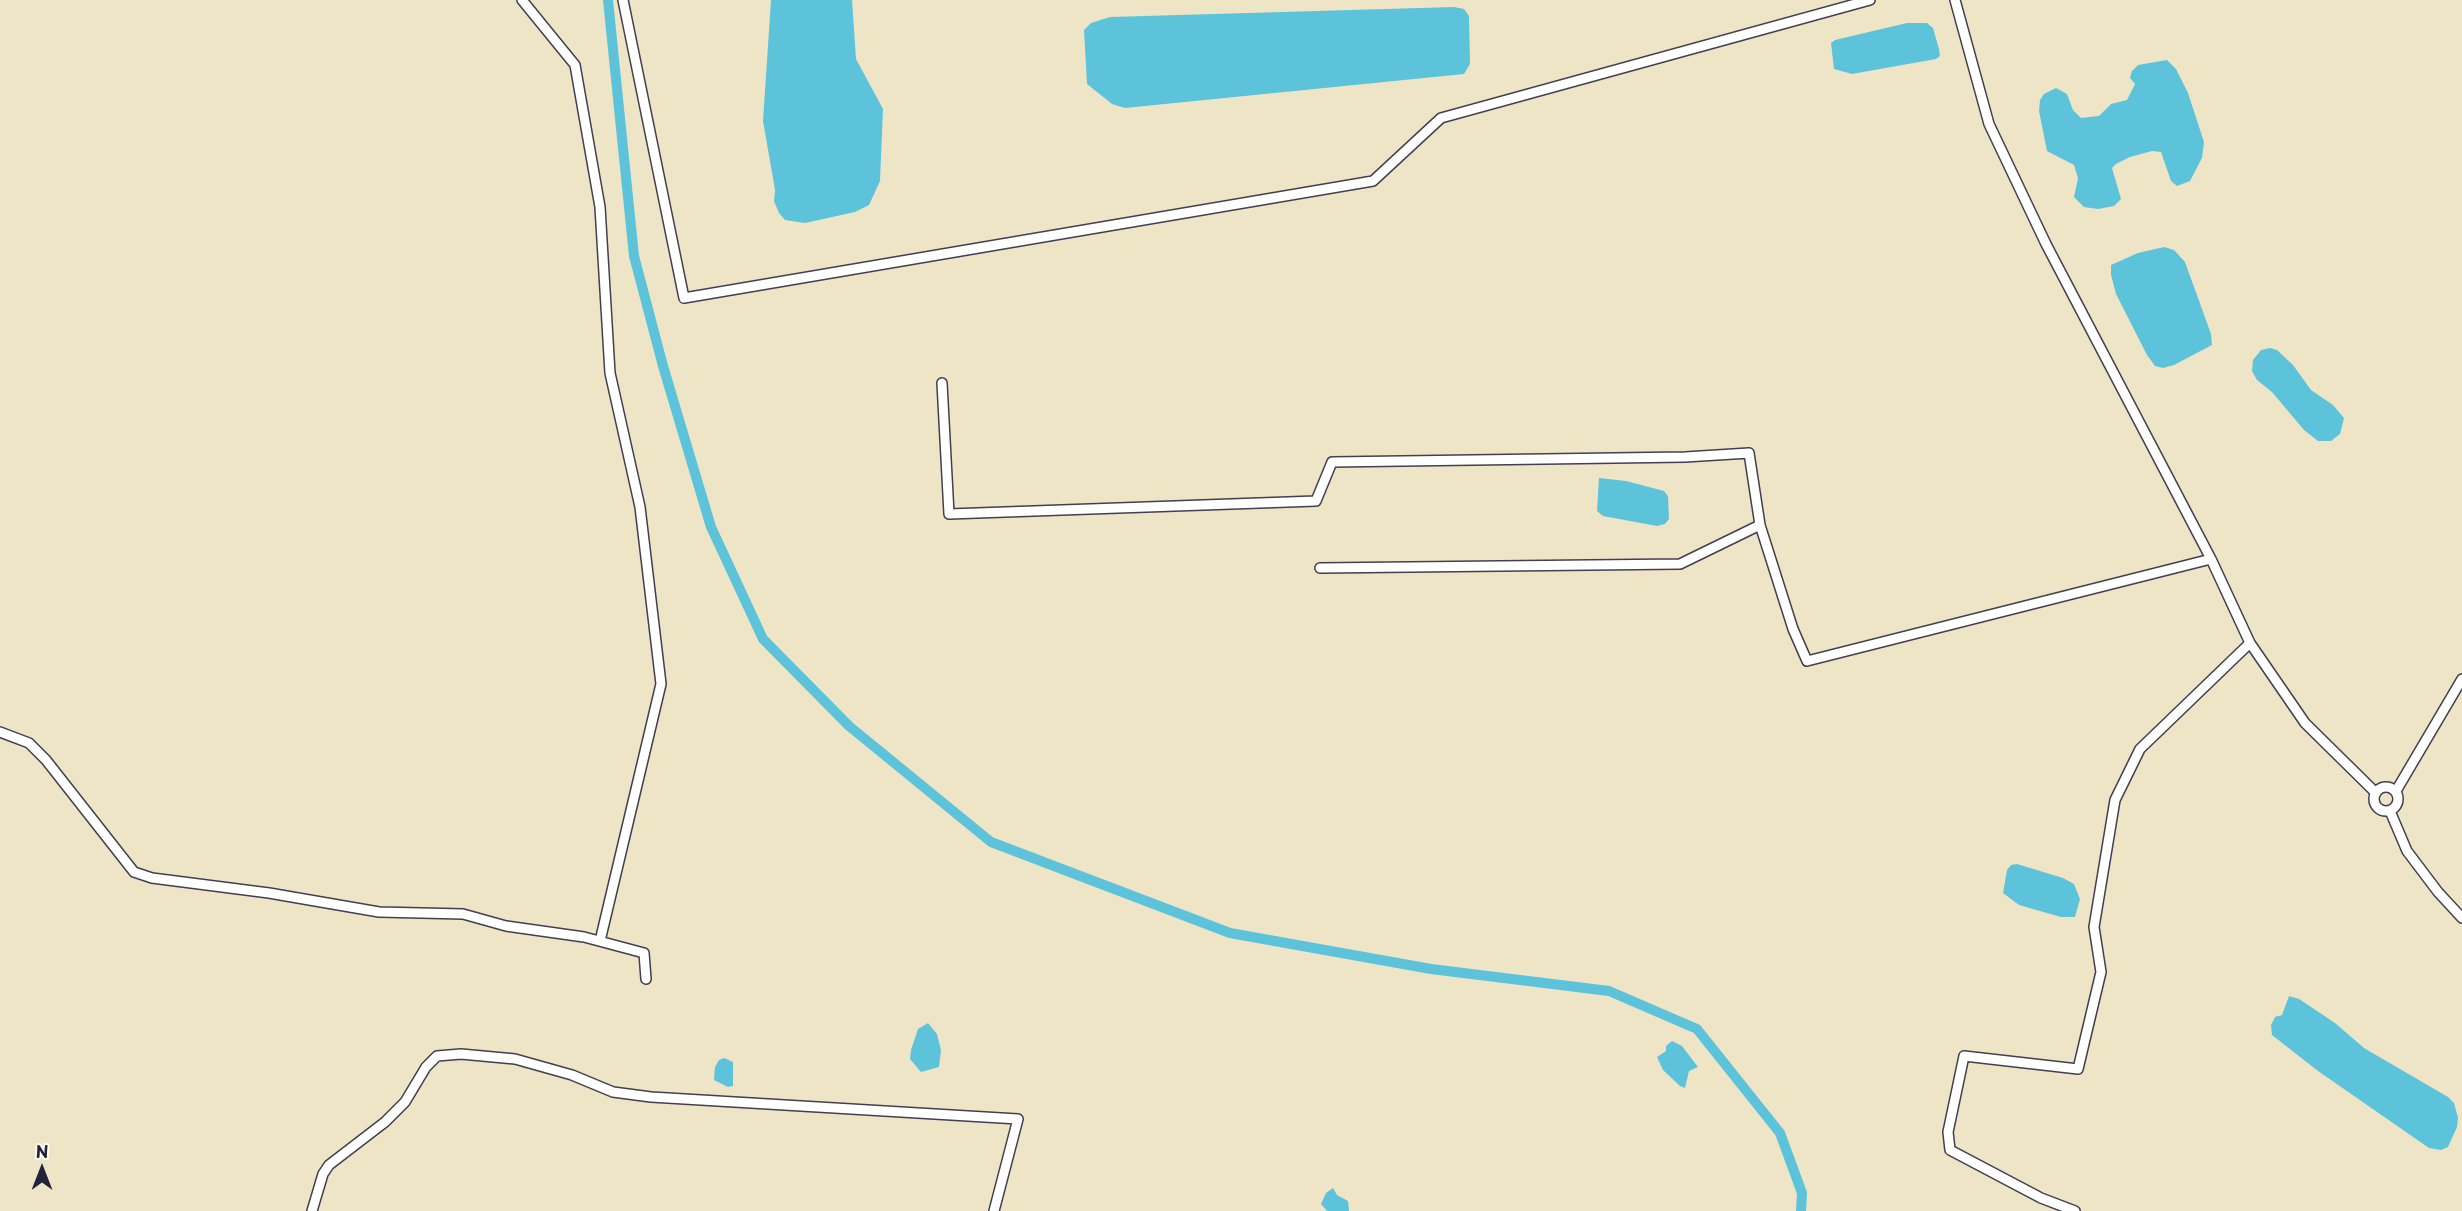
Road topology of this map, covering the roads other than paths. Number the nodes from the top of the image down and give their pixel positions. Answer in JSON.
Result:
{"nodes":[{"id":1,"x":522,"y":0,"type":"edge"},
{"id":2,"x":623,"y":0,"type":"edge"},
{"id":3,"x":1870,"y":0,"type":"edge"},
{"id":4,"x":1955,"y":0,"type":"edge"},
{"id":5,"x":942,"y":383,"type":"dead end"},
{"id":6,"x":1760,"y":525,"type":"junction"},
{"id":7,"x":2211,"y":559,"type":"junction"},
{"id":8,"x":1320,"y":568,"type":"dead end"},
{"id":9,"x":2250,"y":643,"type":"junction"},
{"id":10,"x":2462,"y":679,"type":"edge"},
{"id":11,"x":0,"y":732,"type":"edge"},
{"id":12,"x":2396,"y":791,"type":"junction"},
{"id":13,"x":2376,"y":793,"type":"junction"},
{"id":14,"x":2390,"y":811,"type":"junction"},
{"id":15,"x":2462,"y":918,"type":"edge"},
{"id":16,"x":600,"y":941,"type":"junction"},
{"id":17,"x":646,"y":979,"type":"dead end"},
{"id":18,"x":312,"y":1211,"type":"edge"},
{"id":19,"x":994,"y":1211,"type":"edge"},
{"id":20,"x":2075,"y":1211,"type":"edge"}],
"edges":[{"from":1,"to":16,"type":"street"},
{"from":2,"to":3,"type":"street"},
{"from":4,"to":7,"type":"street"},
{"from":5,"to":6,"type":"street"},
{"from":6,"to":7,"type":"street"},
{"from":6,"to":8,"type":"street"},
{"from":7,"to":9,"type":"street"},
{"from":9,"to":13,"type":"street"},
{"from":9,"to":20,"type":"street"},
{"from":10,"to":12,"type":"street"},
{"from":11,"to":16,"type":"street"},
{"from":12,"to":13,"type":"street"},
{"from":12,"to":14,"type":"street"},
{"from":13,"to":14,"type":"street"},
{"from":14,"to":15,"type":"street"},
{"from":16,"to":17,"type":"street"},
{"from":18,"to":19,"type":"street"}]}
